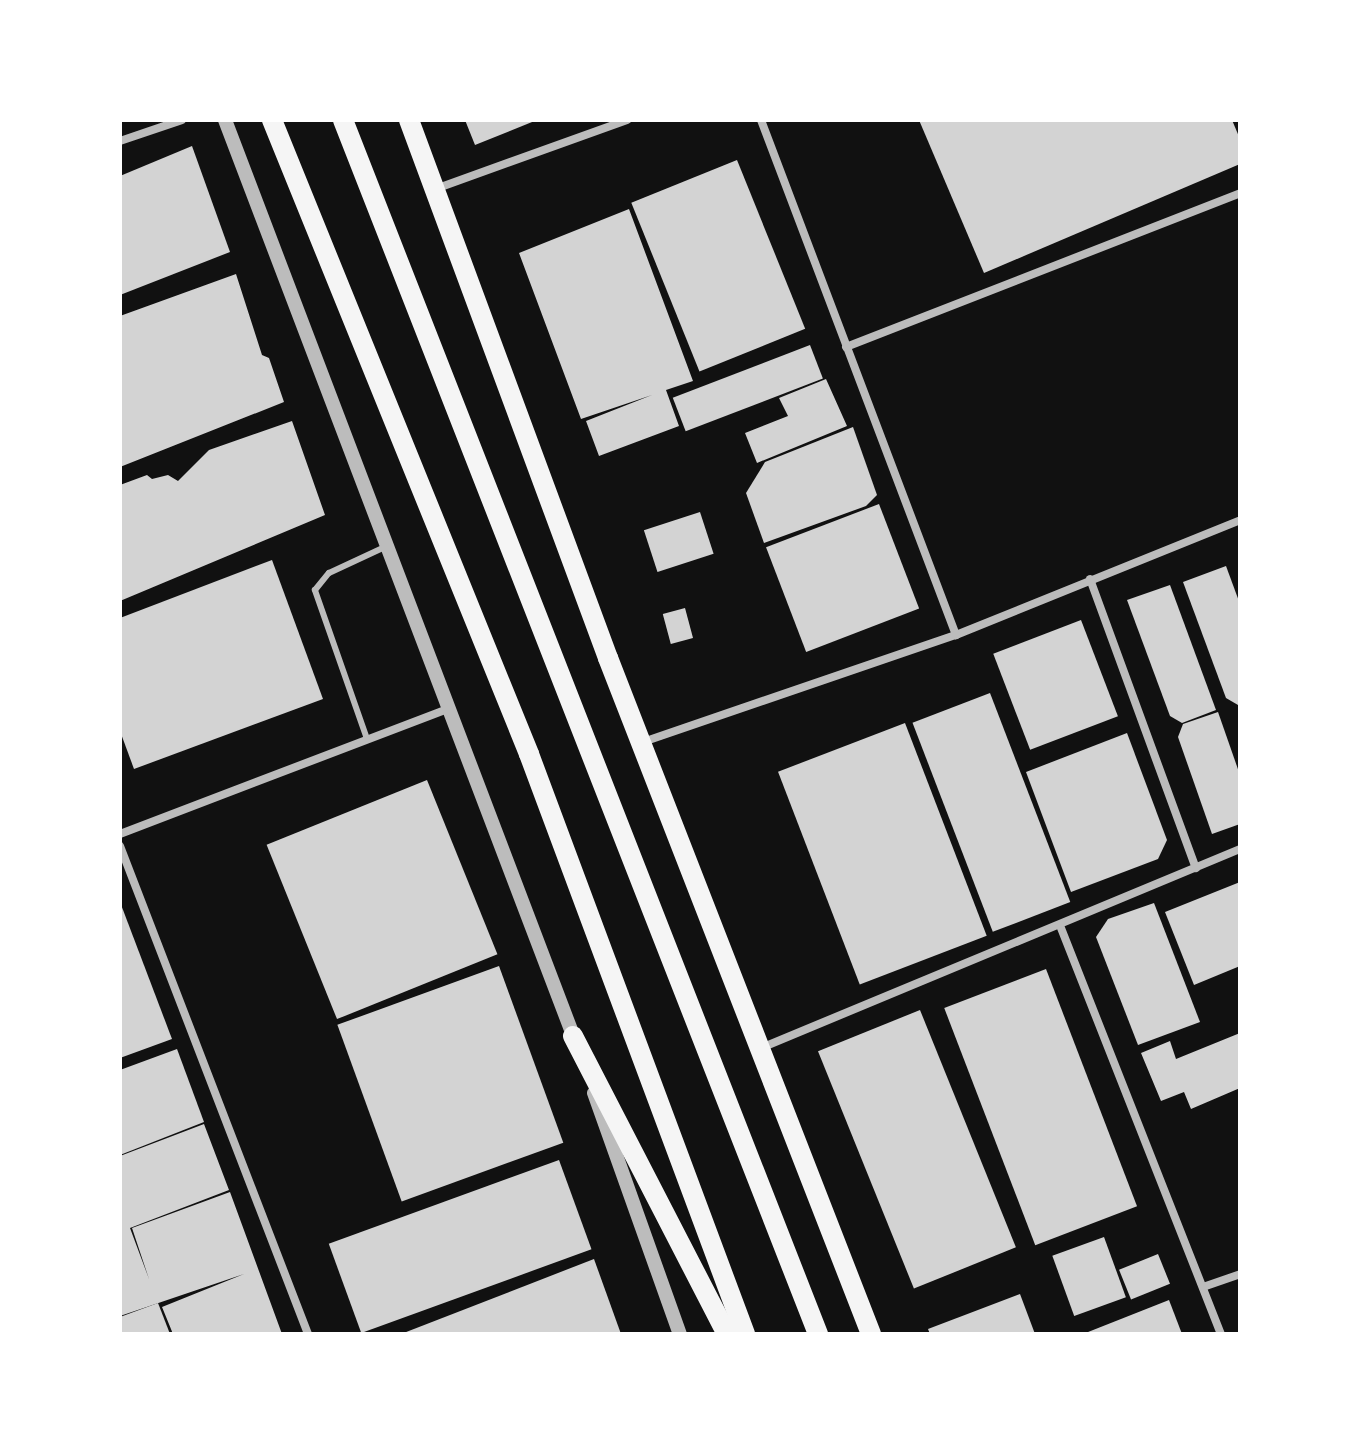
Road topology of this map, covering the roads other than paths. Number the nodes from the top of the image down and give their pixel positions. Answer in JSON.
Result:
{"nodes":[{"id":1,"x":182,"y":120,"type":"edge"},
{"id":2,"x":225,"y":120,"type":"edge"},
{"id":3,"x":272,"y":120,"type":"edge"},
{"id":4,"x":343,"y":120,"type":"edge"},
{"id":5,"x":409,"y":120,"type":"edge"},
{"id":6,"x":627,"y":120,"type":"edge"},
{"id":7,"x":761,"y":120,"type":"edge"},
{"id":8,"x":120,"y":141,"type":"edge"},
{"id":9,"x":438,"y":188,"type":"junction"},
{"id":10,"x":1240,"y":193,"type":"edge"},
{"id":11,"x":846,"y":347,"type":"junction"},
{"id":12,"x":1240,"y":520,"type":"edge"},
{"id":13,"x":387,"y":546,"type":"junction"},
{"id":14,"x":1090,"y":579,"type":"junction"},
{"id":15,"x":956,"y":635,"type":"junction"},
{"id":16,"x":447,"y":709,"type":"junction"},
{"id":17,"x":366,"y":736,"type":"junction"},
{"id":18,"x":643,"y":742,"type":"junction"},
{"id":19,"x":120,"y":834,"type":"edge"},
{"id":20,"x":120,"y":846,"type":"edge"},
{"id":21,"x":1240,"y":849,"type":"edge"},
{"id":22,"x":1196,"y":868,"type":"junction"},
{"id":23,"x":1061,"y":928,"type":"junction"},
{"id":24,"x":573,"y":1036,"type":"junction"},
{"id":25,"x":761,"y":1048,"type":"junction"},
{"id":26,"x":1240,"y":1274,"type":"edge"},
{"id":27,"x":1203,"y":1287,"type":"junction"},
{"id":28,"x":308,"y":1334,"type":"edge"},
{"id":29,"x":680,"y":1334,"type":"edge"},
{"id":30,"x":727,"y":1334,"type":"edge"},
{"id":31,"x":745,"y":1334,"type":"edge"},
{"id":32,"x":818,"y":1334,"type":"edge"},
{"id":33,"x":871,"y":1334,"type":"edge"},
{"id":34,"x":1221,"y":1334,"type":"edge"}],
"edges":[{"from":1,"to":8,"type":"street"},
{"from":2,"to":13,"type":"street"},
{"from":3,"to":31,"type":"main road"},
{"from":4,"to":32,"type":"main road"},
{"from":5,"to":9,"type":"main road"},
{"from":6,"to":9,"type":"street"},
{"from":7,"to":11,"type":"street"},
{"from":9,"to":18,"type":"main road"},
{"from":10,"to":11,"type":"street"},
{"from":11,"to":15,"type":"street"},
{"from":12,"to":14,"type":"street"},
{"from":13,"to":16,"type":"street"},
{"from":13,"to":17,"type":"lane"},
{"from":14,"to":15,"type":"street"},
{"from":14,"to":22,"type":"street"},
{"from":15,"to":18,"type":"street"},
{"from":16,"to":17,"type":"street"},
{"from":16,"to":24,"type":"street"},
{"from":17,"to":19,"type":"street"},
{"from":18,"to":25,"type":"main road"},
{"from":20,"to":28,"type":"street"},
{"from":21,"to":22,"type":"street"},
{"from":22,"to":23,"type":"street"},
{"from":23,"to":25,"type":"street"},
{"from":23,"to":27,"type":"street"},
{"from":24,"to":29,"type":"street"},
{"from":24,"to":30,"type":"main road"},
{"from":25,"to":33,"type":"main road"},
{"from":26,"to":27,"type":"street"},
{"from":27,"to":34,"type":"street"}]}
